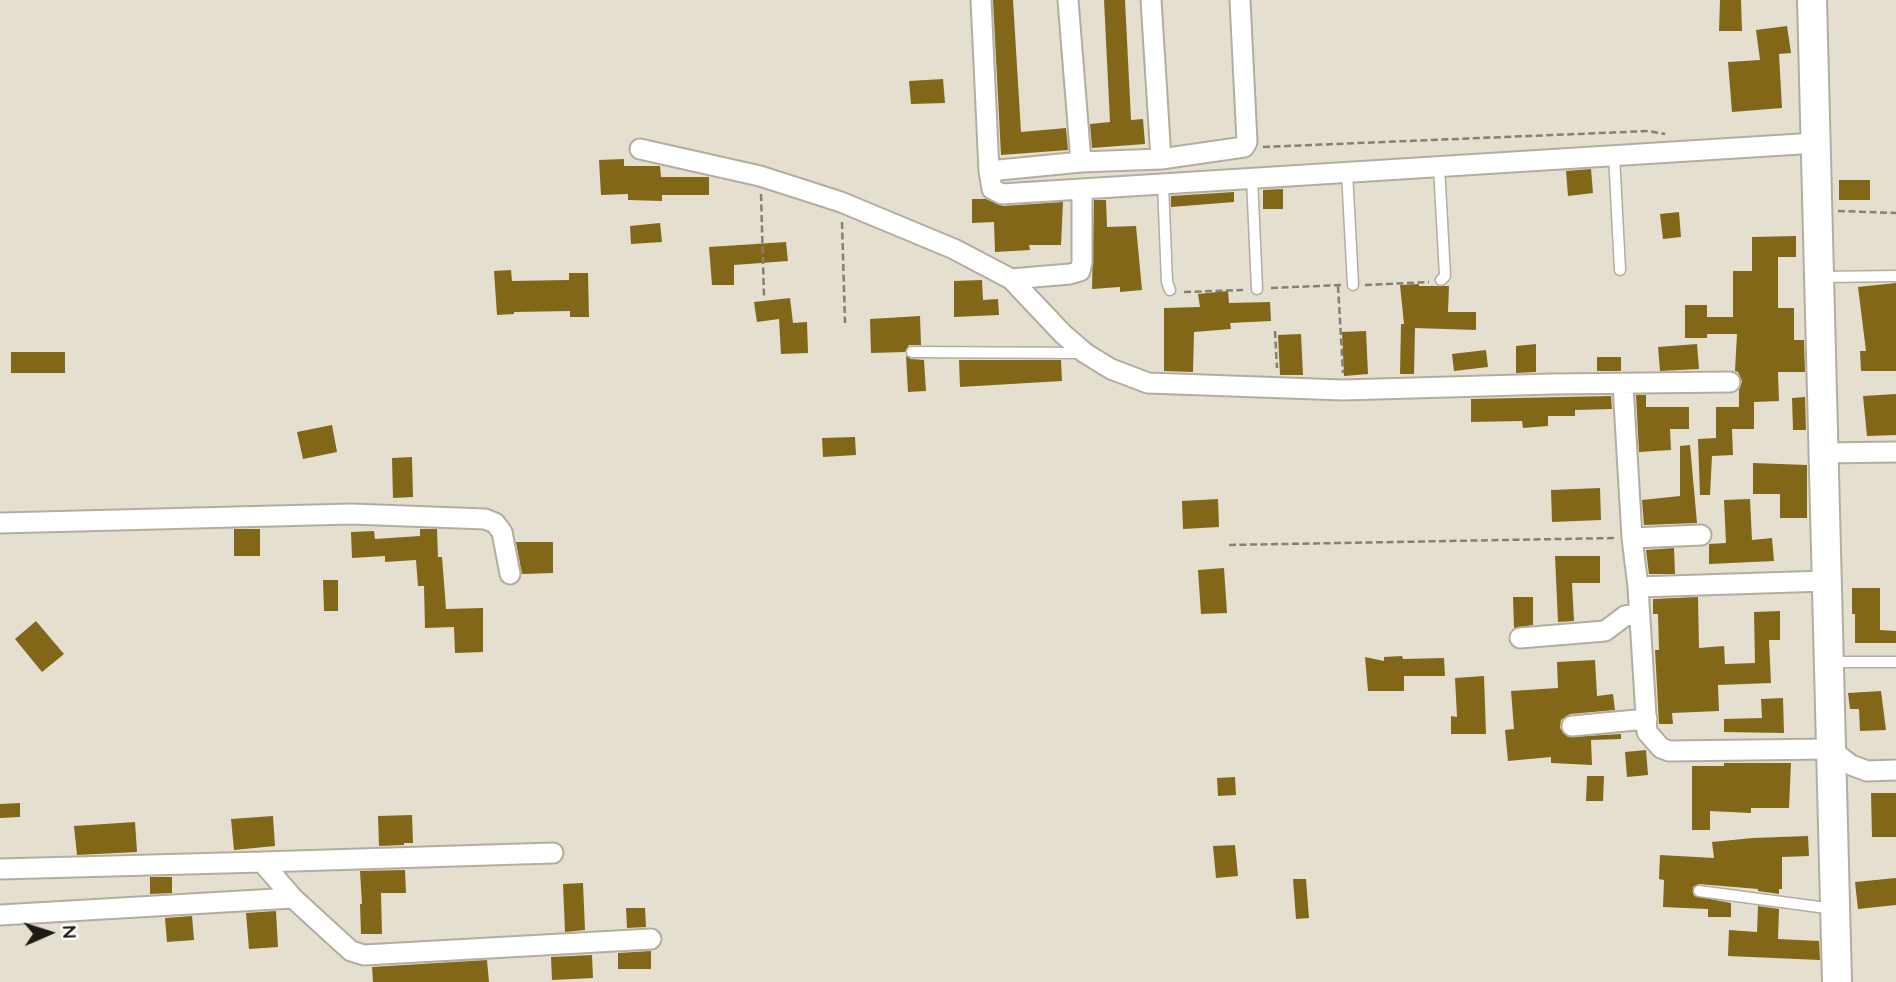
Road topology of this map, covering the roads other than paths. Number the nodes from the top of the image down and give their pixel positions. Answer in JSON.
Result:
{"nodes":[{"id":1,"x":981,"y":0,"type":"edge"},
{"id":2,"x":1068,"y":0,"type":"edge"},
{"id":3,"x":1151,"y":0,"type":"edge"},
{"id":4,"x":1240,"y":0,"type":"edge"},
{"id":5,"x":1812,"y":0,"type":"edge"},
{"id":6,"x":1816,"y":143,"type":"junction"},
{"id":7,"x":640,"y":149,"type":"dead end"},
{"id":8,"x":1614,"y":155,"type":"junction"},
{"id":9,"x":1161,"y":159,"type":"junction"},
{"id":10,"x":1081,"y":162,"type":"junction"},
{"id":11,"x":1439,"y":166,"type":"junction"},
{"id":12,"x":989,"y":171,"type":"junction"},
{"id":13,"x":1347,"y":172,"type":"junction"},
{"id":14,"x":1252,"y":178,"type":"junction"},
{"id":15,"x":1163,"y":184,"type":"junction"},
{"id":16,"x":1082,"y":189,"type":"junction"},
{"id":17,"x":1620,"y":270,"type":"dead end"},
{"id":18,"x":1896,"y":276,"type":"edge"},
{"id":19,"x":1819,"y":277,"type":"junction"},
{"id":20,"x":1012,"y":279,"type":"junction"},
{"id":21,"x":1441,"y":280,"type":"road end"},
{"id":22,"x":1353,"y":285,"type":"road end"},
{"id":23,"x":1257,"y":289,"type":"road end"},
{"id":24,"x":1170,"y":290,"type":"road end"},
{"id":25,"x":912,"y":352,"type":"dead end"},
{"id":26,"x":1085,"y":353,"type":"junction"},
{"id":27,"x":1730,"y":382,"type":"dead end"},
{"id":28,"x":1623,"y":385,"type":"junction"},
{"id":29,"x":1896,"y":452,"type":"edge"},
{"id":30,"x":1823,"y":453,"type":"junction"},
{"id":31,"x":0,"y":523,"type":"edge"},
{"id":32,"x":1701,"y":535,"type":"dead end"},
{"id":33,"x":1632,"y":538,"type":"junction"},
{"id":34,"x":510,"y":574,"type":"dead end"},
{"id":35,"x":1826,"y":581,"type":"junction"},
{"id":36,"x":1638,"y":587,"type":"junction"},
{"id":37,"x":1639,"y":614,"type":"junction"},
{"id":38,"x":1520,"y":638,"type":"dead end"},
{"id":39,"x":1828,"y":662,"type":"junction"},
{"id":40,"x":1896,"y":662,"type":"edge"},
{"id":41,"x":1647,"y":719,"type":"junction"},
{"id":42,"x":1572,"y":726,"type":"dead end"},
{"id":43,"x":1830,"y":748,"type":"junction"},
{"id":44,"x":1896,"y":769,"type":"edge"},
{"id":45,"x":553,"y":853,"type":"dead end"},
{"id":46,"x":262,"y":862,"type":"junction"},
{"id":47,"x":0,"y":869,"type":"edge"},
{"id":48,"x":1699,"y":891,"type":"dead end"},
{"id":49,"x":293,"y":898,"type":"junction"},
{"id":50,"x":1835,"y":909,"type":"junction"},
{"id":51,"x":0,"y":915,"type":"edge"},
{"id":52,"x":651,"y":939,"type":"dead end"},
{"id":53,"x":1837,"y":982,"type":"edge"}],
"edges":[{"from":1,"to":12,"type":"street"},
{"from":2,"to":10,"type":"street"},
{"from":3,"to":9,"type":"street"},
{"from":4,"to":9,"type":"street"},
{"from":5,"to":6,"type":"main road"},
{"from":6,"to":8,"type":"street"},
{"from":6,"to":19,"type":"main road"},
{"from":7,"to":20,"type":"street"},
{"from":8,"to":11,"type":"street"},
{"from":8,"to":17,"type":"lane"},
{"from":9,"to":10,"type":"street"},
{"from":10,"to":12,"type":"street"},
{"from":11,"to":13,"type":"street"},
{"from":11,"to":21,"type":"lane"},
{"from":12,"to":16,"type":"street"},
{"from":13,"to":14,"type":"street"},
{"from":13,"to":22,"type":"lane"},
{"from":14,"to":15,"type":"street"},
{"from":14,"to":23,"type":"lane"},
{"from":15,"to":16,"type":"street"},
{"from":15,"to":24,"type":"lane"},
{"from":16,"to":20,"type":"street"},
{"from":18,"to":19,"type":"lane"},
{"from":19,"to":30,"type":"main road"},
{"from":20,"to":26,"type":"street"},
{"from":25,"to":26,"type":"lane"},
{"from":26,"to":28,"type":"street"},
{"from":27,"to":28,"type":"street"},
{"from":28,"to":33,"type":"street"},
{"from":29,"to":30,"type":"street"},
{"from":30,"to":35,"type":"main road"},
{"from":31,"to":34,"type":"street"},
{"from":32,"to":33,"type":"street"},
{"from":33,"to":36,"type":"street"},
{"from":35,"to":36,"type":"street"},
{"from":35,"to":39,"type":"main road"},
{"from":36,"to":37,"type":"street"},
{"from":37,"to":38,"type":"street"},
{"from":37,"to":41,"type":"street"},
{"from":39,"to":40,"type":"lane"},
{"from":39,"to":43,"type":"main road"},
{"from":41,"to":42,"type":"street"},
{"from":41,"to":43,"type":"street"},
{"from":43,"to":44,"type":"street"},
{"from":43,"to":50,"type":"main road"},
{"from":45,"to":46,"type":"street"},
{"from":46,"to":47,"type":"street"},
{"from":46,"to":49,"type":"street"},
{"from":48,"to":50,"type":"lane"},
{"from":49,"to":51,"type":"street"},
{"from":49,"to":52,"type":"street"},
{"from":50,"to":53,"type":"main road"}]}
